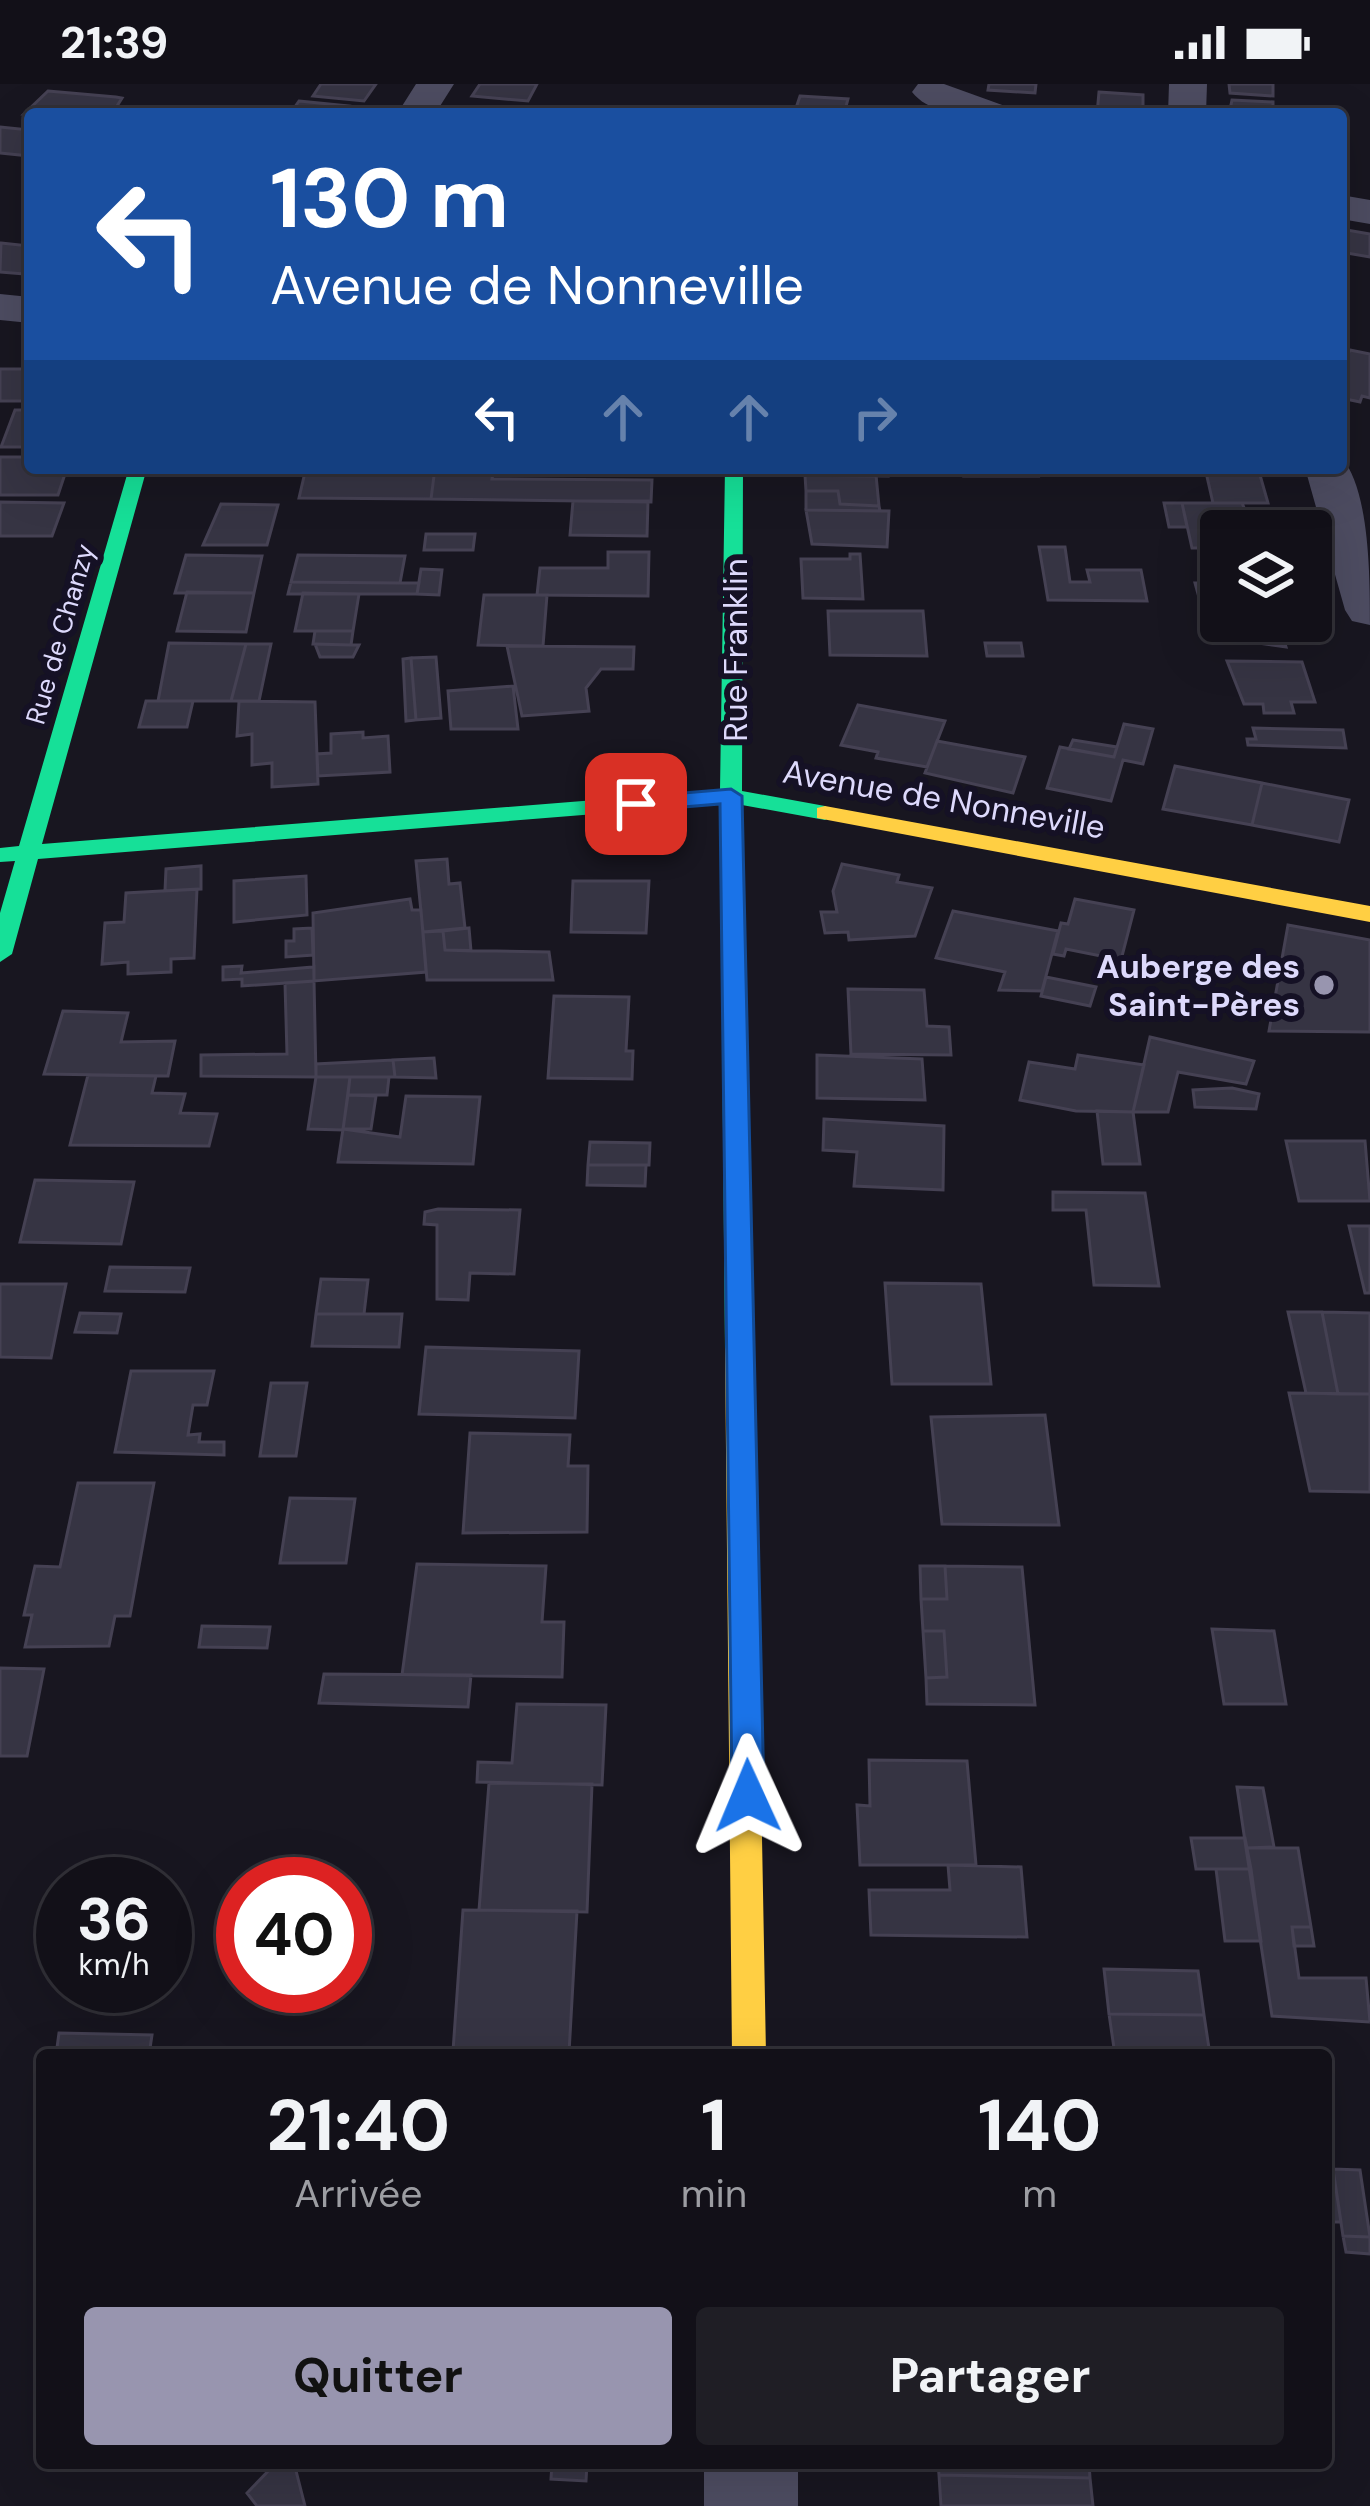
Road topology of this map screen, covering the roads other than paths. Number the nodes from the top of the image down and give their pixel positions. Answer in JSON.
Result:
{"nodes":[{"id":1,"x":931,"y":97,"type":"edge"},
{"id":2,"x":970,"y":108,"type":"edge"},
{"id":3,"x":136,"y":474,"type":"edge"},
{"id":4,"x":734,"y":474,"type":"edge"},
{"id":5,"x":1330,"y":474,"type":"edge"},
{"id":6,"x":1370,"y":610,"type":"edge"},
{"id":7,"x":731,"y":796,"type":"junction"},
{"id":8,"x":30,"y":853,"type":"junction"},
{"id":9,"x":0,"y":855,"type":"edge"},
{"id":10,"x":1370,"y":914,"type":"edge"},
{"id":11,"x":0,"y":954,"type":"edge"},
{"id":12,"x":749,"y":2049,"type":"edge"},
{"id":13,"x":751,"y":2469,"type":"edge"},
{"id":14,"x":751,"y":2506,"type":"edge"}],
"edges":[{"from":1,"to":2,"type":"street"},
{"from":3,"to":8,"type":"street","name":"Rue de Chanzy"},
{"from":4,"to":7,"type":"street","name":"Rue Franklin"},
{"from":5,"to":6,"type":"street"},
{"from":7,"to":8,"type":"street","name":"Avenue de Nonneville"},
{"from":7,"to":10,"type":"street","name":"Avenue de Nonneville"},
{"from":7,"to":12,"type":"street","name":"Rue Franklin"},
{"from":8,"to":9,"type":"street","name":"Avenue de Nonneville"},
{"from":8,"to":11,"type":"street","name":"Rue de Chanzy"},
{"from":13,"to":14,"type":"street"}]}
